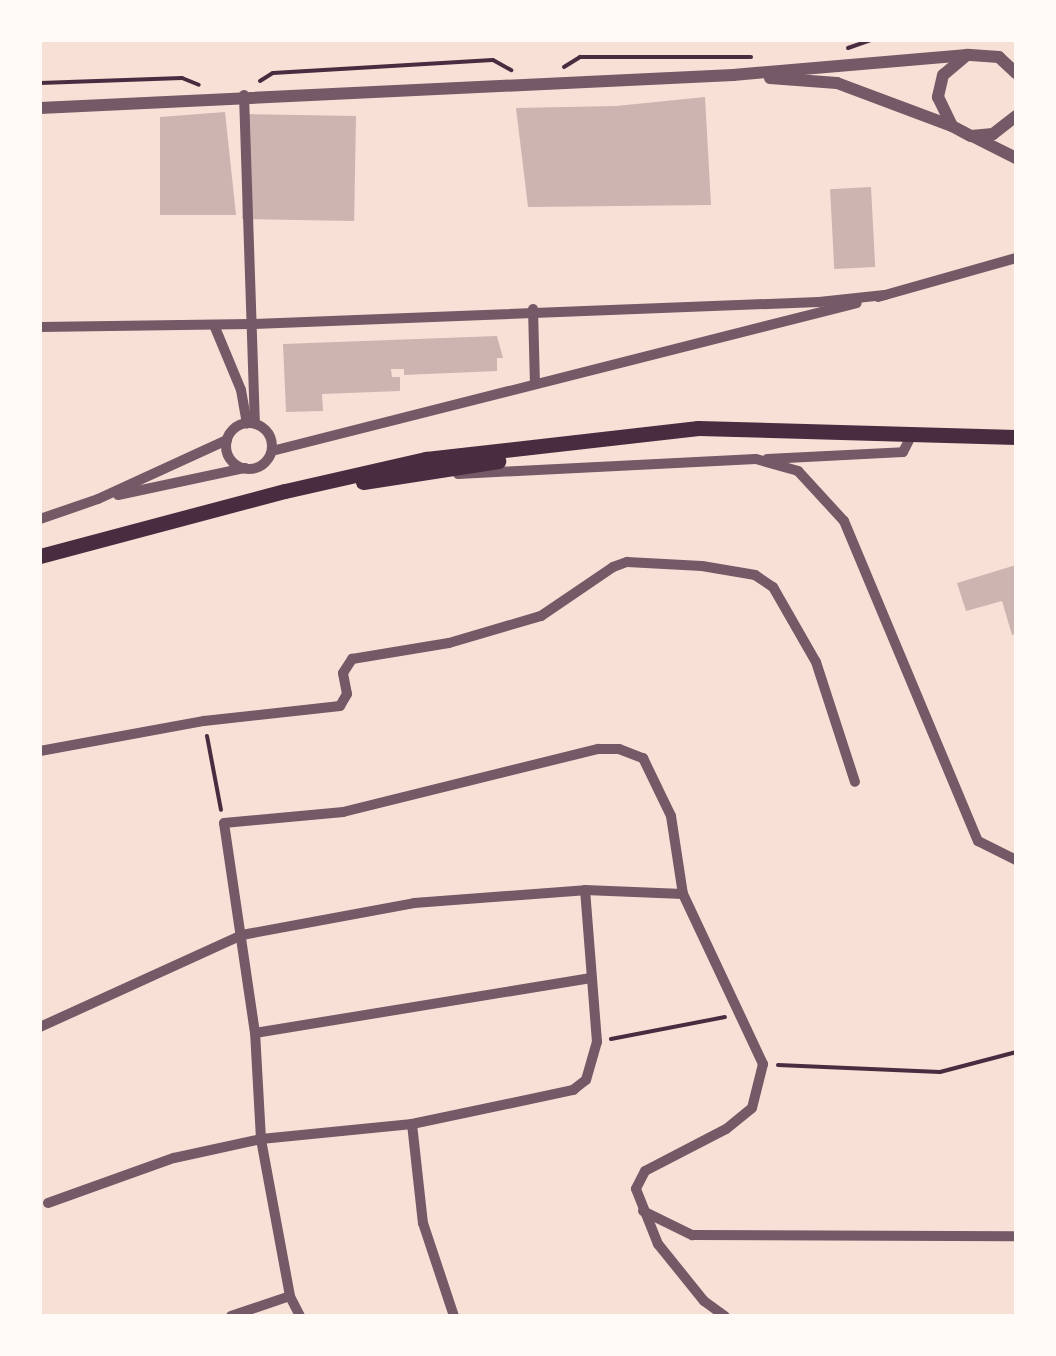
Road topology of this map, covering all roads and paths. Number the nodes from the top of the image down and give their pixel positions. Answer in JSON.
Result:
{"nodes":[{"id":1,"x":871,"y":40,"type":"edge"},
{"id":2,"x":846,"y":49,"type":"dead end"},
{"id":3,"x":1016,"y":52,"type":"edge"},
{"id":4,"x":988,"y":54,"type":"junction"},
{"id":5,"x":967,"y":55,"type":"junction"},
{"id":6,"x":760,"y":61,"type":"dead end"},
{"id":7,"x":557,"y":70,"type":"dead end"},
{"id":8,"x":515,"y":72,"type":"dead end"},
{"id":9,"x":1016,"y":73,"type":"edge"},
{"id":10,"x":733,"y":75,"type":"junction"},
{"id":11,"x":40,"y":83,"type":"edge"},
{"id":12,"x":209,"y":90,"type":"dead end"},
{"id":13,"x":248,"y":91,"type":"junction"},
{"id":14,"x":40,"y":108,"type":"edge"},
{"id":15,"x":1016,"y":116,"type":"edge"},
{"id":16,"x":952,"y":126,"type":"junction"},
{"id":17,"x":972,"y":136,"type":"junction"},
{"id":18,"x":1016,"y":158,"type":"edge"},
{"id":19,"x":1016,"y":258,"type":"edge"},
{"id":20,"x":820,"y":307,"type":"junction"},
{"id":21,"x":533,"y":310,"type":"junction"},
{"id":22,"x":251,"y":324,"type":"junction"},
{"id":23,"x":214,"y":325,"type":"junction"},
{"id":24,"x":40,"y":327,"type":"edge"},
{"id":25,"x":534,"y":383,"type":"junction"},
{"id":26,"x":247,"y":390,"type":"junction"},
{"id":27,"x":251,"y":424,"type":"junction"},
{"id":28,"x":911,"y":436,"type":"junction"},
{"id":29,"x":1016,"y":437,"type":"edge"},
{"id":30,"x":227,"y":440,"type":"junction"},
{"id":31,"x":580,"y":444,"type":"junction"},
{"id":32,"x":272,"y":451,"type":"junction"},
{"id":33,"x":756,"y":459,"type":"junction"},
{"id":34,"x":807,"y":459,"type":"junction"},
{"id":35,"x":245,"y":468,"type":"junction"},
{"id":36,"x":798,"y":472,"type":"junction"},
{"id":37,"x":431,"y":475,"type":"junction"},
{"id":38,"x":284,"y":491,"type":"junction"},
{"id":39,"x":98,"y":499,"type":"junction"},
{"id":40,"x":40,"y":519,"type":"edge"},
{"id":41,"x":40,"y":556,"type":"edge"},
{"id":42,"x":204,"y":722,"type":"junction"},
{"id":43,"x":40,"y":751,"type":"edge"},
{"id":44,"x":855,"y":782,"type":"dead end"},
{"id":45,"x":224,"y":823,"type":"junction"},
{"id":46,"x":1016,"y":860,"type":"edge"},
{"id":47,"x":585,"y":890,"type":"junction"},
{"id":48,"x":683,"y":894,"type":"junction"},
{"id":49,"x":242,"y":935,"type":"junction"},
{"id":50,"x":590,"y":978,"type":"junction"},
{"id":51,"x":738,"y":1014,"type":"junction"},
{"id":52,"x":40,"y":1027,"type":"edge"},
{"id":53,"x":255,"y":1033,"type":"junction"},
{"id":54,"x":597,"y":1042,"type":"junction"},
{"id":55,"x":1016,"y":1052,"type":"edge"},
{"id":56,"x":763,"y":1064,"type":"junction"},
{"id":57,"x":412,"y":1124,"type":"junction"},
{"id":58,"x":261,"y":1139,"type":"junction"},
{"id":59,"x":48,"y":1202,"type":"dead end"},
{"id":60,"x":642,"y":1211,"type":"junction"},
{"id":61,"x":1016,"y":1236,"type":"edge"},
{"id":62,"x":290,"y":1296,"type":"junction"},
{"id":63,"x":230,"y":1316,"type":"edge"},
{"id":64,"x":300,"y":1316,"type":"edge"},
{"id":65,"x":454,"y":1316,"type":"edge"},
{"id":66,"x":725,"y":1316,"type":"edge"}],
"edges":[{"from":1,"to":2,"type":"path"},
{"from":3,"to":4,"type":"street"},
{"from":4,"to":5,"type":"street"},
{"from":4,"to":9,"type":"street"},
{"from":5,"to":10,"type":"street"},
{"from":5,"to":16,"type":"street"},
{"from":6,"to":7,"type":"path"},
{"from":8,"to":13,"type":"path"},
{"from":10,"to":13,"type":"street"},
{"from":10,"to":16,"type":"street"},
{"from":11,"to":12,"type":"path"},
{"from":13,"to":14,"type":"street"},
{"from":13,"to":22,"type":"street"},
{"from":15,"to":17,"type":"street"},
{"from":16,"to":17,"type":"street"},
{"from":17,"to":18,"type":"street"},
{"from":19,"to":20,"type":"street"},
{"from":20,"to":21,"type":"street"},
{"from":20,"to":25,"type":"street"},
{"from":21,"to":22,"type":"street"},
{"from":21,"to":25,"type":"street"},
{"from":22,"to":23,"type":"street"},
{"from":22,"to":26,"type":"street"},
{"from":23,"to":24,"type":"street"},
{"from":23,"to":26,"type":"street"},
{"from":25,"to":32,"type":"street"},
{"from":26,"to":27,"type":"street"},
{"from":27,"to":30,"type":"street"},
{"from":27,"to":32,"type":"street"},
{"from":28,"to":29,"type":"main road"},
{"from":28,"to":31,"type":"main road"},
{"from":28,"to":34,"type":"street"},
{"from":30,"to":35,"type":"street"},
{"from":30,"to":39,"type":"street"},
{"from":31,"to":37,"type":"main road"},
{"from":31,"to":38,"type":"main road"},
{"from":32,"to":35,"type":"street"},
{"from":33,"to":34,"type":"street"},
{"from":33,"to":36,"type":"street"},
{"from":33,"to":37,"type":"street"},
{"from":34,"to":36,"type":"street"},
{"from":35,"to":39,"type":"street"},
{"from":36,"to":46,"type":"street"},
{"from":37,"to":38,"type":"main road"},
{"from":38,"to":41,"type":"main road"},
{"from":39,"to":40,"type":"street"},
{"from":42,"to":43,"type":"street"},
{"from":42,"to":44,"type":"street"},
{"from":42,"to":45,"type":"path"},
{"from":45,"to":48,"type":"street"},
{"from":45,"to":49,"type":"street"},
{"from":47,"to":48,"type":"street"},
{"from":47,"to":49,"type":"street"},
{"from":47,"to":50,"type":"street"},
{"from":48,"to":51,"type":"street"},
{"from":49,"to":52,"type":"street"},
{"from":49,"to":53,"type":"street"},
{"from":50,"to":53,"type":"street"},
{"from":50,"to":54,"type":"street"},
{"from":51,"to":54,"type":"path"},
{"from":51,"to":56,"type":"street"},
{"from":53,"to":58,"type":"street"},
{"from":54,"to":57,"type":"street"},
{"from":55,"to":56,"type":"path"},
{"from":56,"to":60,"type":"street"},
{"from":57,"to":58,"type":"street"},
{"from":57,"to":65,"type":"street"},
{"from":58,"to":59,"type":"street"},
{"from":58,"to":62,"type":"street"},
{"from":60,"to":61,"type":"street"},
{"from":60,"to":66,"type":"street"},
{"from":62,"to":63,"type":"street"},
{"from":62,"to":64,"type":"street"}]}
